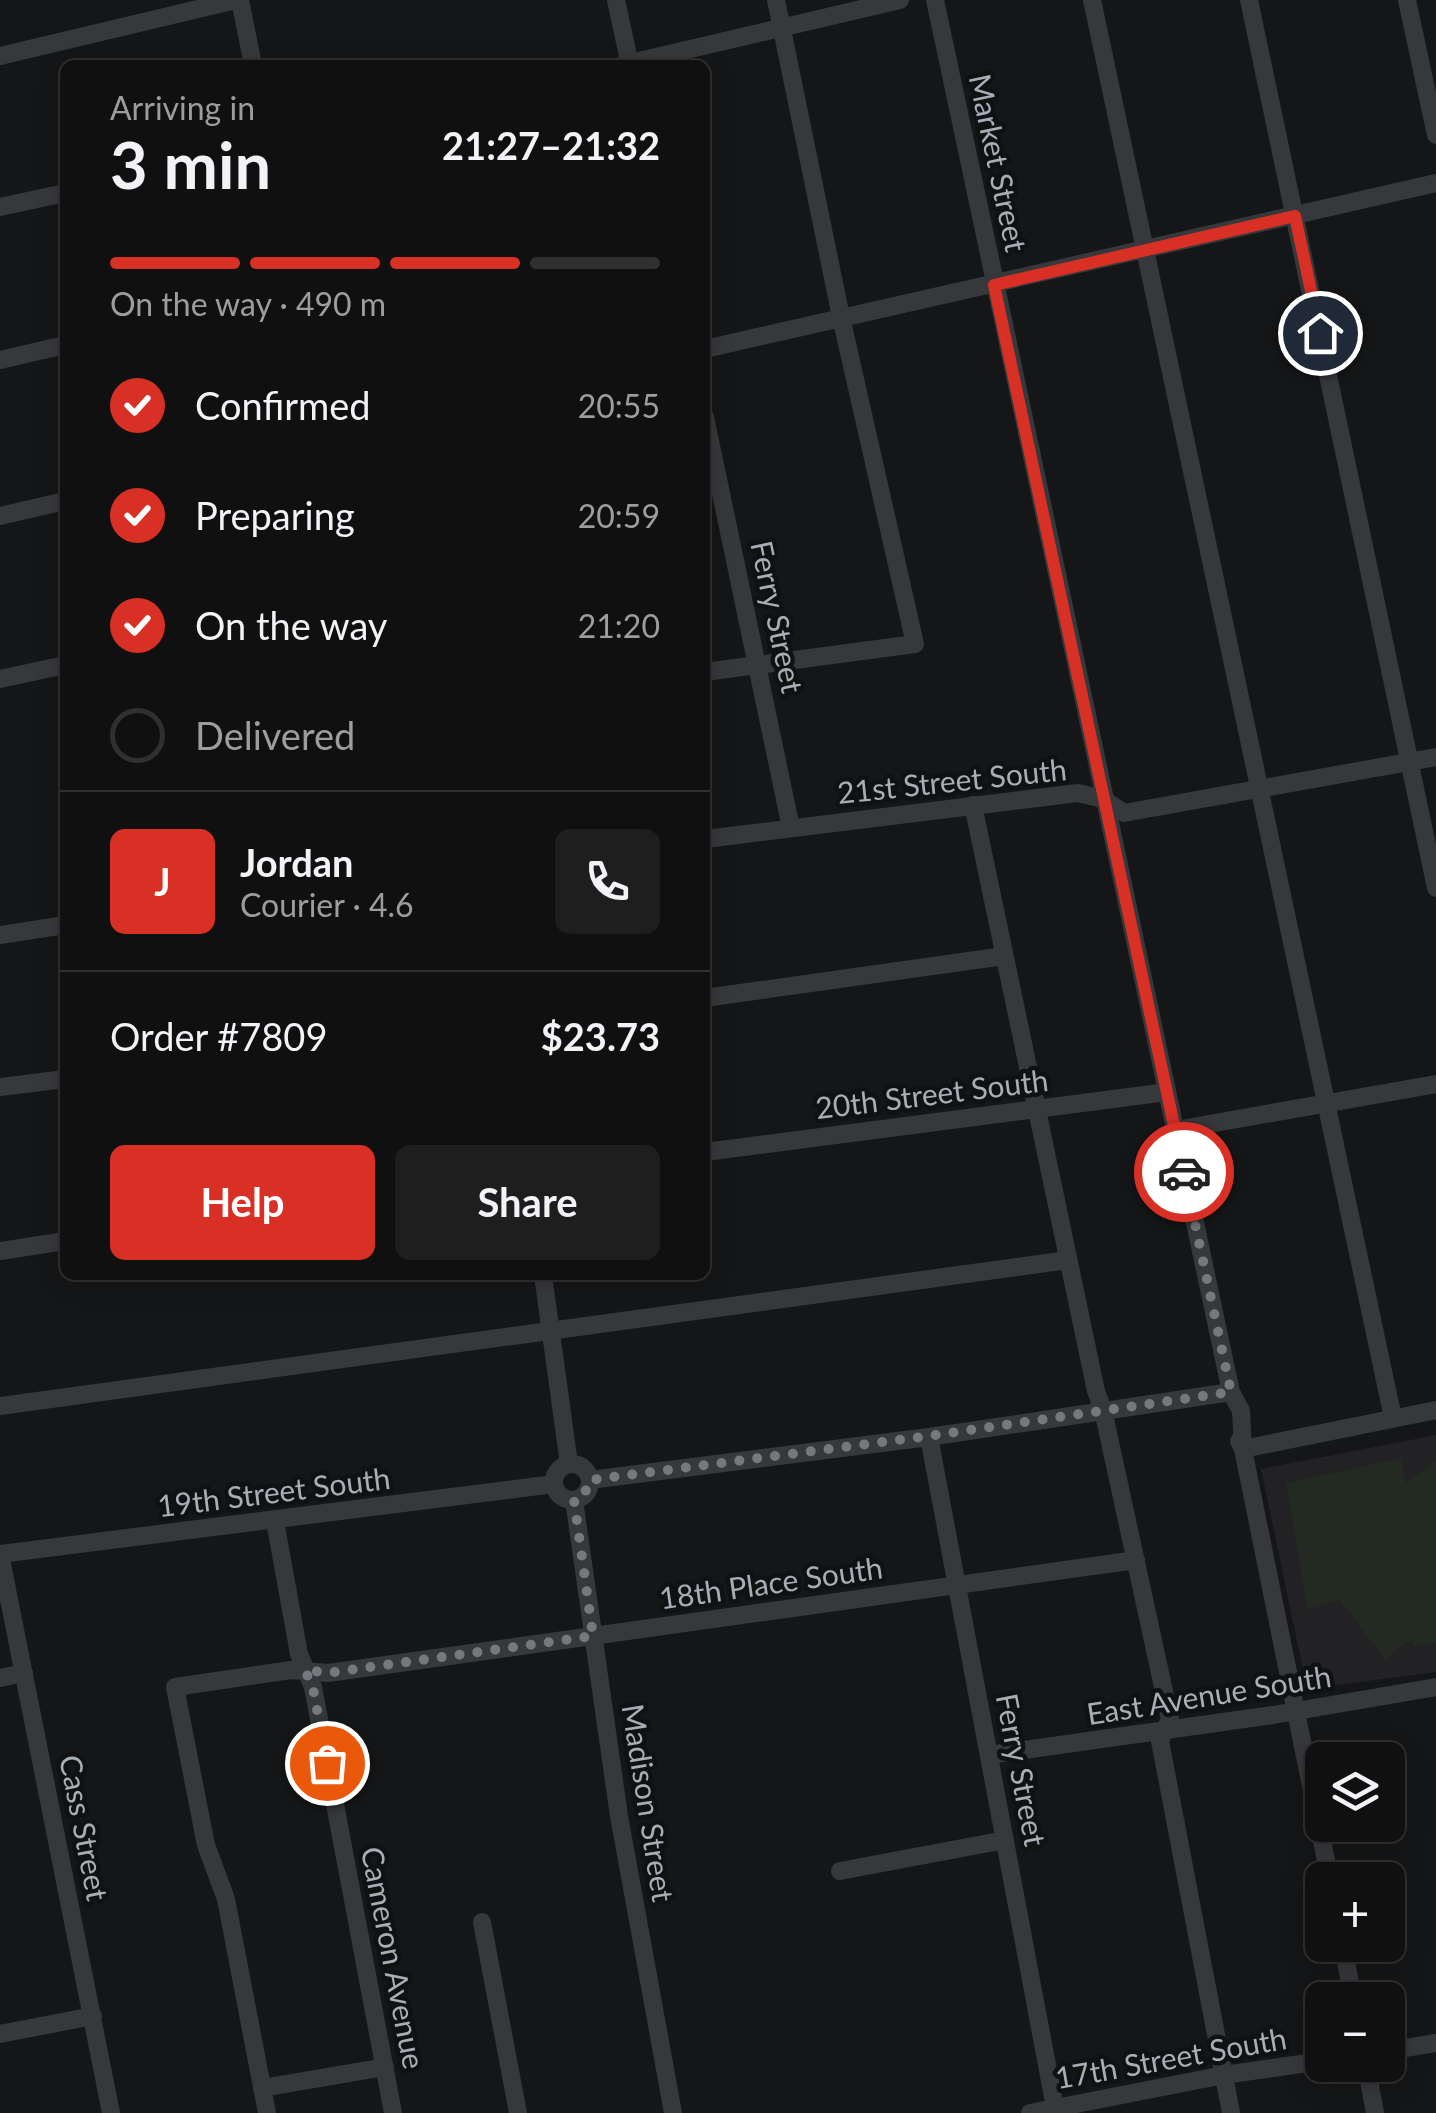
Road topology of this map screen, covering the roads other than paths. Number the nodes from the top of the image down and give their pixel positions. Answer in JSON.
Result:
{"nodes":[{"id":1,"x":238,"y":0,"type":"edge"},
{"id":2,"x":616,"y":0,"type":"edge"},
{"id":3,"x":776,"y":0,"type":"edge"},
{"id":4,"x":900,"y":0,"type":"edge"},
{"id":5,"x":935,"y":0,"type":"edge"},
{"id":6,"x":1092,"y":0,"type":"edge"},
{"id":7,"x":1249,"y":0,"type":"edge"},
{"id":8,"x":1407,"y":0,"type":"edge"},
{"id":9,"x":782,"y":27,"type":"junction"},
{"id":10,"x":0,"y":56,"type":"edge"},
{"id":11,"x":251,"y":60,"type":"edge"},
{"id":12,"x":626,"y":60,"type":"edge"},
{"id":13,"x":644,"y":60,"type":"edge"},
{"id":14,"x":1436,"y":135,"type":"edge"},
{"id":15,"x":1436,"y":184,"type":"edge"},
{"id":16,"x":60,"y":194,"type":"edge"},
{"id":17,"x":0,"y":207,"type":"edge"},
{"id":18,"x":1295,"y":216,"type":"junction"},
{"id":19,"x":1144,"y":248,"type":"junction"},
{"id":20,"x":994,"y":285,"type":"junction"},
{"id":21,"x":841,"y":318,"type":"junction"},
{"id":22,"x":60,"y":346,"type":"edge"},
{"id":23,"x":710,"y":348,"type":"edge"},
{"id":24,"x":0,"y":360,"type":"edge"},
{"id":25,"x":710,"y":439,"type":"edge"},
{"id":26,"x":724,"y":502,"type":"junction"},
{"id":27,"x":60,"y":503,"type":"edge"},
{"id":28,"x":710,"y":505,"type":"edge"},
{"id":29,"x":0,"y":516,"type":"edge"},
{"id":30,"x":758,"y":664,"type":"junction"},
{"id":31,"x":60,"y":667,"type":"edge"},
{"id":32,"x":710,"y":671,"type":"edge"},
{"id":33,"x":0,"y":680,"type":"edge"},
{"id":34,"x":1436,"y":757,"type":"edge"},
{"id":35,"x":1410,"y":762,"type":"junction"},
{"id":36,"x":1260,"y":788,"type":"junction"},
{"id":37,"x":1103,"y":799,"type":"junction"},
{"id":38,"x":973,"y":806,"type":"junction"},
{"id":39,"x":791,"y":828,"type":"junction"},
{"id":40,"x":710,"y":838,"type":"edge"},
{"id":41,"x":1436,"y":888,"type":"edge"},
{"id":42,"x":60,"y":926,"type":"edge"},
{"id":43,"x":0,"y":935,"type":"edge"},
{"id":44,"x":1004,"y":956,"type":"junction"},
{"id":45,"x":710,"y":997,"type":"edge"},
{"id":46,"x":60,"y":1080,"type":"edge"},
{"id":47,"x":1436,"y":1084,"type":"edge"},
{"id":48,"x":0,"y":1087,"type":"edge"},
{"id":49,"x":1167,"y":1092,"type":"junction"},
{"id":50,"x":1327,"y":1105,"type":"junction"},
{"id":51,"x":1036,"y":1109,"type":"junction"},
{"id":52,"x":1175,"y":1130,"type":"junction"},
{"id":53,"x":710,"y":1151,"type":"edge"},
{"id":54,"x":60,"y":1243,"type":"edge"},
{"id":55,"x":0,"y":1251,"type":"edge"},
{"id":56,"x":1068,"y":1260,"type":"junction"},
{"id":57,"x":545,"y":1280,"type":"edge"},
{"id":58,"x":551,"y":1328,"type":"junction"},
{"id":59,"x":1231,"y":1392,"type":"junction"},
{"id":60,"x":0,"y":1406,"type":"edge"},
{"id":61,"x":1103,"y":1410,"type":"junction"},
{"id":62,"x":1436,"y":1410,"type":"edge"},
{"id":63,"x":1394,"y":1418,"type":"junction"},
{"id":64,"x":929,"y":1436,"type":"junction"},
{"id":65,"x":1243,"y":1449,"type":"junction"},
{"id":66,"x":568,"y":1464,"type":"junction"},
{"id":67,"x":590,"y":1480,"type":"junction"},
{"id":68,"x":554,"y":1484,"type":"junction"},
{"id":69,"x":574,"y":1500,"type":"junction"},
{"id":70,"x":275,"y":1521,"type":"junction"},
{"id":71,"x":0,"y":1554,"type":"edge"},
{"id":72,"x":1136,"y":1560,"type":"junction"},
{"id":73,"x":956,"y":1585,"type":"junction"},
{"id":74,"x":593,"y":1636,"type":"junction"},
{"id":75,"x":305,"y":1670,"type":"junction"},
{"id":76,"x":24,"y":1673,"type":"junction"},
{"id":77,"x":0,"y":1678,"type":"edge"},
{"id":78,"x":1436,"y":1687,"type":"edge"},
{"id":79,"x":1298,"y":1711,"type":"junction"},
{"id":80,"x":1165,"y":1731,"type":"junction"},
{"id":81,"x":990,"y":1756,"type":"junction"},
{"id":82,"x":1005,"y":1840,"type":"junction"},
{"id":83,"x":1327,"y":1862,"type":"edge"},
{"id":84,"x":840,"y":1871,"type":"dead end"},
{"id":85,"x":482,"y":1922,"type":"dead end"},
{"id":86,"x":92,"y":2016,"type":"junction"},
{"id":87,"x":0,"y":2034,"type":"edge"},
{"id":88,"x":1436,"y":2044,"type":"edge"},
{"id":89,"x":1405,"y":2049,"type":"edge"},
{"id":90,"x":1305,"y":2063,"type":"edge"},
{"id":91,"x":384,"y":2067,"type":"junction"},
{"id":92,"x":1224,"y":2076,"type":"junction"},
{"id":93,"x":1369,"y":2082,"type":"edge"},
{"id":94,"x":262,"y":2088,"type":"junction"},
{"id":95,"x":1055,"y":2111,"type":"edge"},
{"id":96,"x":111,"y":2113,"type":"edge"},
{"id":97,"x":267,"y":2113,"type":"edge"},
{"id":98,"x":393,"y":2113,"type":"edge"},
{"id":99,"x":518,"y":2113,"type":"edge"},
{"id":100,"x":673,"y":2113,"type":"edge"},
{"id":101,"x":1030,"y":2113,"type":"edge"},
{"id":102,"x":1231,"y":2113,"type":"edge"},
{"id":103,"x":1375,"y":2113,"type":"edge"}],
"edges":[{"from":1,"to":10,"type":"street"},
{"from":1,"to":11,"type":"street"},
{"from":2,"to":12,"type":"street"},
{"from":3,"to":9,"type":"street"},
{"from":4,"to":9,"type":"street"},
{"from":5,"to":20,"type":"street","name":"Market Street"},
{"from":6,"to":19,"type":"street"},
{"from":7,"to":18,"type":"street"},
{"from":8,"to":14,"type":"street"},
{"from":9,"to":13,"type":"street"},
{"from":9,"to":21,"type":"street"},
{"from":15,"to":18,"type":"street"},
{"from":16,"to":17,"type":"street"},
{"from":18,"to":19,"type":"street"},
{"from":18,"to":35,"type":"street"},
{"from":19,"to":20,"type":"street"},
{"from":19,"to":36,"type":"street"},
{"from":20,"to":21,"type":"street"},
{"from":20,"to":37,"type":"street","name":"Market Street"},
{"from":21,"to":23,"type":"street"},
{"from":21,"to":30,"type":"street"},
{"from":22,"to":24,"type":"street"},
{"from":25,"to":26,"type":"street","name":"Ferry Street"},
{"from":26,"to":28,"type":"street"},
{"from":26,"to":30,"type":"street","name":"Ferry Street"},
{"from":27,"to":29,"type":"street"},
{"from":30,"to":32,"type":"street"},
{"from":30,"to":39,"type":"street","name":"Ferry Street"},
{"from":31,"to":33,"type":"street"},
{"from":34,"to":35,"type":"street","name":"21st Street South"},
{"from":35,"to":36,"type":"street","name":"21st Street South"},
{"from":35,"to":41,"type":"street"},
{"from":36,"to":37,"type":"street","name":"21st Street South"},
{"from":36,"to":50,"type":"street"},
{"from":37,"to":38,"type":"street","name":"21st Street South"},
{"from":37,"to":49,"type":"street","name":"Market Street"},
{"from":38,"to":39,"type":"street","name":"21st Street South"},
{"from":38,"to":44,"type":"street"},
{"from":39,"to":40,"type":"street","name":"21st Street South"},
{"from":42,"to":43,"type":"street"},
{"from":44,"to":45,"type":"street"},
{"from":44,"to":51,"type":"street"},
{"from":46,"to":48,"type":"street"},
{"from":47,"to":50,"type":"street"},
{"from":49,"to":51,"type":"street","name":"20th Street South"},
{"from":49,"to":52,"type":"street","name":"Market Street"},
{"from":50,"to":52,"type":"street"},
{"from":50,"to":63,"type":"street"},
{"from":51,"to":53,"type":"street","name":"20th Street South"},
{"from":51,"to":56,"type":"street"},
{"from":52,"to":59,"type":"street","name":"Market Street"},
{"from":54,"to":55,"type":"street"},
{"from":56,"to":58,"type":"street"},
{"from":56,"to":61,"type":"street"},
{"from":57,"to":58,"type":"street"},
{"from":58,"to":60,"type":"street"},
{"from":58,"to":66,"type":"street"},
{"from":59,"to":61,"type":"street"},
{"from":59,"to":65,"type":"street","name":"Market Street"},
{"from":61,"to":64,"type":"street"},
{"from":61,"to":72,"type":"street"},
{"from":62,"to":63,"type":"street"},
{"from":63,"to":65,"type":"street"},
{"from":64,"to":67,"type":"street"},
{"from":64,"to":73,"type":"street","name":"Ferry Street"},
{"from":65,"to":79,"type":"street","name":"Market Street"},
{"from":66,"to":67,"type":"street"},
{"from":66,"to":68,"type":"street"},
{"from":67,"to":69,"type":"street"},
{"from":68,"to":69,"type":"street"},
{"from":68,"to":70,"type":"street","name":"19th Street South"},
{"from":69,"to":74,"type":"street","name":"Madison Street"},
{"from":70,"to":71,"type":"street","name":"19th Street South"},
{"from":70,"to":75,"type":"street","name":"Cameron Avenue"},
{"from":71,"to":76,"type":"street","name":"Cass Street"},
{"from":72,"to":73,"type":"street","name":"18th Place South"},
{"from":72,"to":80,"type":"street"},
{"from":73,"to":74,"type":"street","name":"18th Place South"},
{"from":73,"to":81,"type":"street","name":"Ferry Street"},
{"from":74,"to":75,"type":"street","name":"18th Place South"},
{"from":74,"to":100,"type":"street","name":"Madison Street"},
{"from":75,"to":91,"type":"street","name":"Cameron Avenue"},
{"from":75,"to":94,"type":"street","name":"18th Place South"},
{"from":76,"to":77,"type":"street"},
{"from":76,"to":86,"type":"street","name":"Cass Street"},
{"from":78,"to":79,"type":"street","name":"East Avenue South"},
{"from":79,"to":80,"type":"street","name":"East Avenue South"},
{"from":79,"to":83,"type":"street","name":"Market Street"},
{"from":80,"to":81,"type":"street","name":"East Avenue South"},
{"from":80,"to":92,"type":"street"},
{"from":81,"to":82,"type":"street","name":"Ferry Street"},
{"from":82,"to":84,"type":"street"},
{"from":82,"to":95,"type":"street","name":"Ferry Street"},
{"from":85,"to":99,"type":"street"},
{"from":86,"to":87,"type":"street"},
{"from":86,"to":96,"type":"street","name":"Cass Street"},
{"from":88,"to":89,"type":"street"},
{"from":90,"to":92,"type":"street","name":"17th Street South"},
{"from":91,"to":94,"type":"street"},
{"from":91,"to":98,"type":"street","name":"Cameron Avenue"},
{"from":92,"to":95,"type":"street","name":"17th Street South"},
{"from":92,"to":102,"type":"street"},
{"from":93,"to":103,"type":"street"},
{"from":94,"to":97,"type":"street"},
{"from":95,"to":101,"type":"street","name":"17th Street South"}]}
